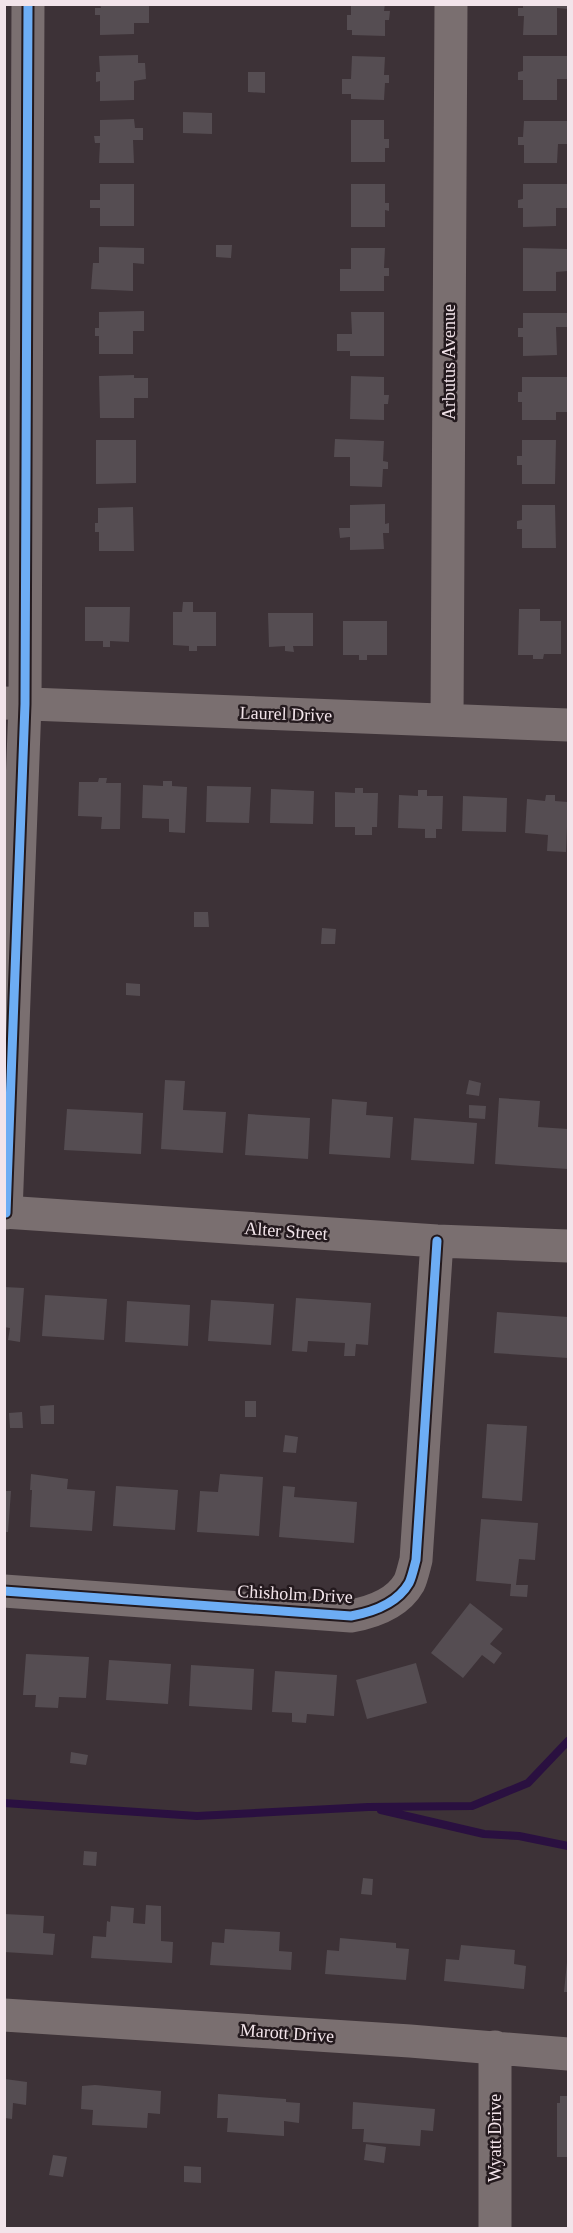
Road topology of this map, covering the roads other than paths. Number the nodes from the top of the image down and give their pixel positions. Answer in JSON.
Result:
{"nodes":[{"id":1,"x":28,"y":4,"type":"edge"},
{"id":2,"x":451,"y":4,"type":"edge"},
{"id":3,"x":15,"y":703,"type":"edge"},
{"id":4,"x":447,"y":720,"type":"junction"},
{"id":5,"x":568,"y":725,"type":"edge"},
{"id":6,"x":5,"y":1213,"type":"edge"},
{"id":7,"x":437,"y":1241,"type":"junction"},
{"id":8,"x":568,"y":1246,"type":"edge"},
{"id":9,"x":4,"y":1591,"type":"edge"},
{"id":10,"x":4,"y":2015,"type":"edge"},
{"id":11,"x":495,"y":2047,"type":"junction"},
{"id":12,"x":568,"y":2054,"type":"edge"},
{"id":13,"x":495,"y":2229,"type":"edge"}],
"edges":[{"from":1,"to":3,"type":"street"},
{"from":2,"to":4,"type":"street","name":"Arbutus Avenue"},
{"from":3,"to":4,"type":"street","name":"Laurel Drive"},
{"from":3,"to":6,"type":"street"},
{"from":4,"to":5,"type":"street","name":"Laurel Drive"},
{"from":6,"to":7,"type":"street","name":"Alter Street"},
{"from":7,"to":8,"type":"street","name":"Alter Street"},
{"from":7,"to":9,"type":"street","name":"Chisholm Drive"},
{"from":10,"to":11,"type":"street","name":"Marott Drive"},
{"from":11,"to":12,"type":"street","name":"Marott Drive"},
{"from":11,"to":13,"type":"street","name":"Wyatt Drive"}]}
